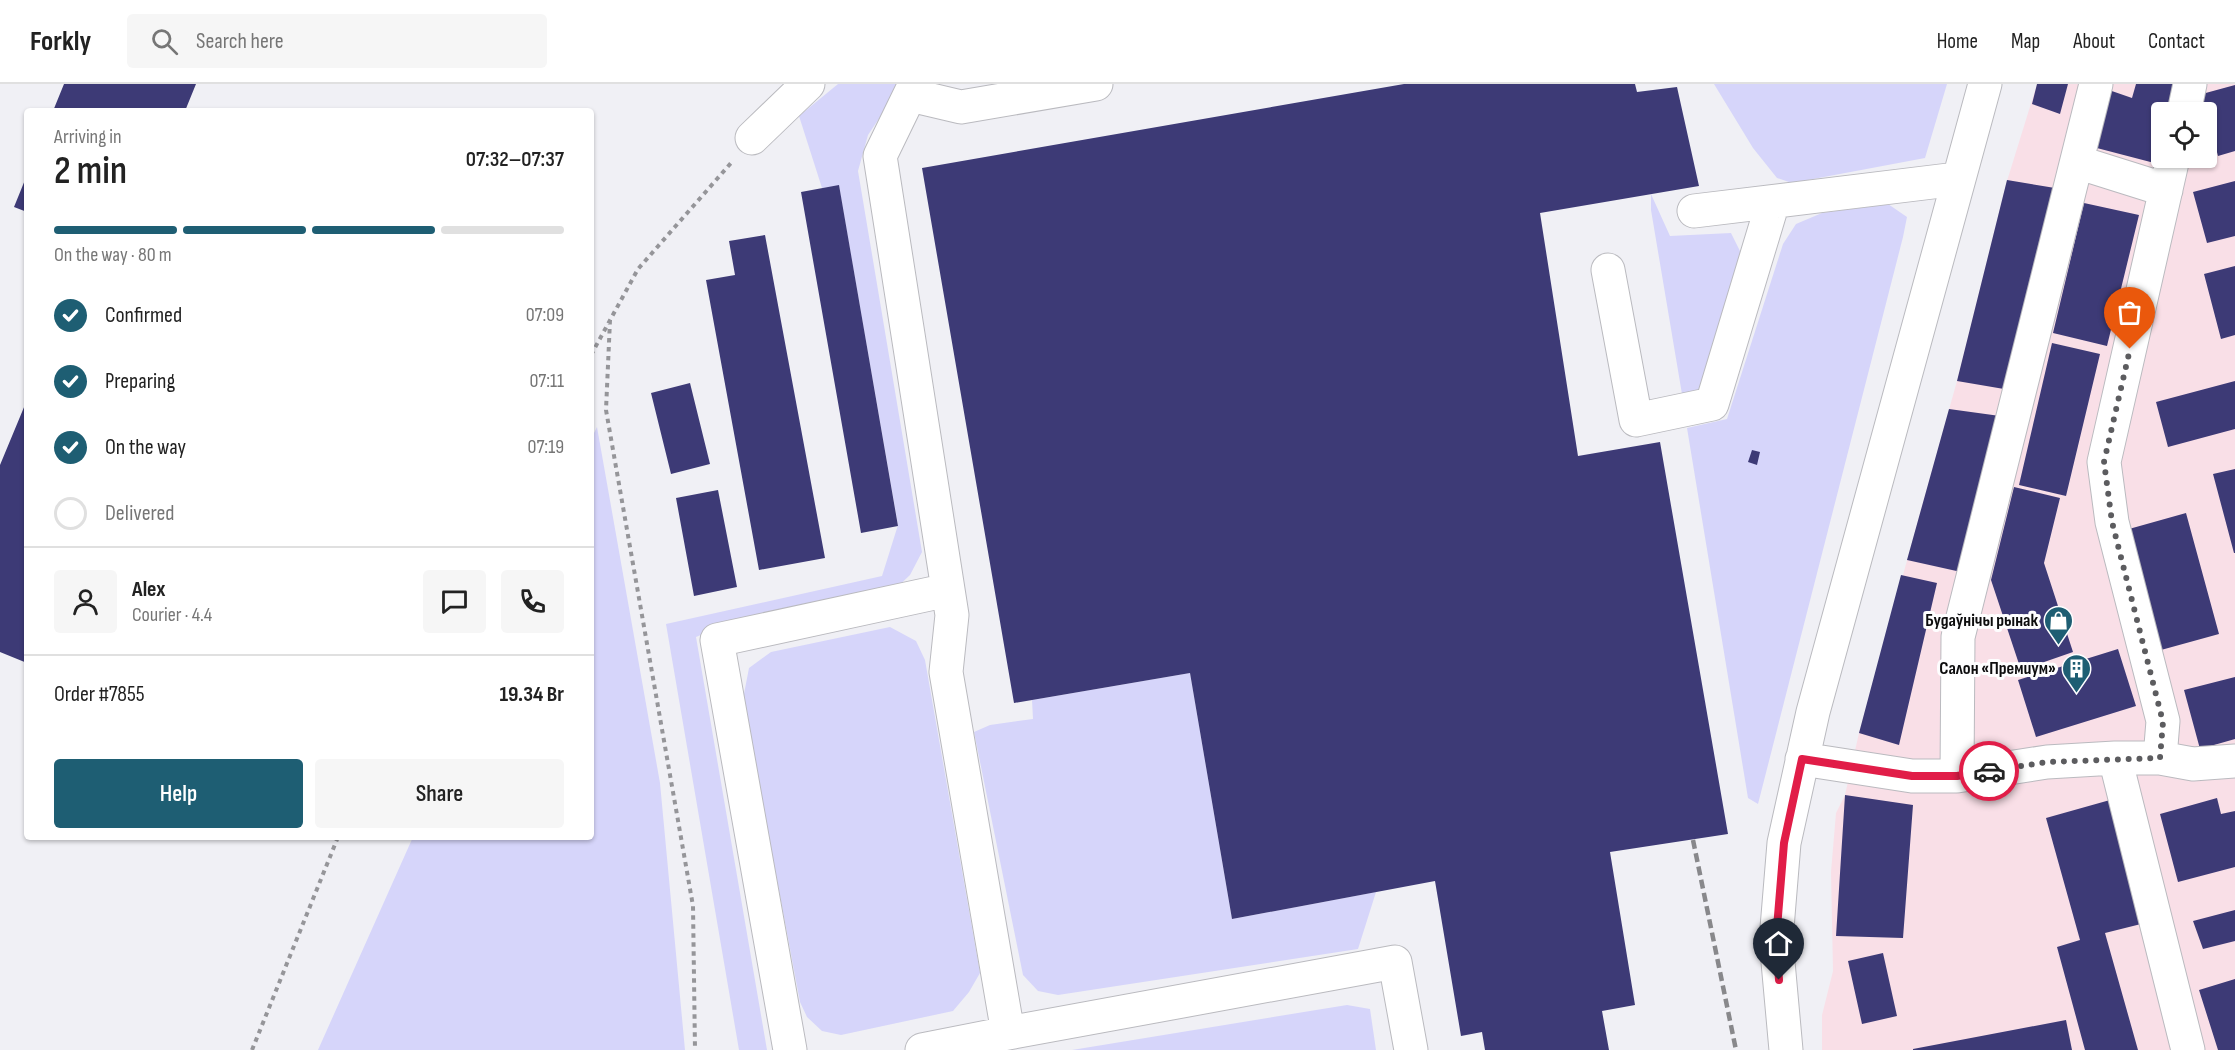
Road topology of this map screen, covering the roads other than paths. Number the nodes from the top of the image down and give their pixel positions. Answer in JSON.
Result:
{"nodes":[{"id":1,"x":808,"y":84,"type":"edge"},
{"id":2,"x":1096,"y":84,"type":"edge"},
{"id":3,"x":1985,"y":84,"type":"edge"},
{"id":4,"x":2096,"y":84,"type":"edge"},
{"id":5,"x":2190,"y":84,"type":"edge"},
{"id":6,"x":912,"y":89,"type":"edge"},
{"id":7,"x":2186,"y":102,"type":"edge"},
{"id":8,"x":752,"y":138,"type":"road end"},
{"id":9,"x":2077,"y":162,"type":"junction"},
{"id":10,"x":2172,"y":168,"type":"edge"},
{"id":11,"x":1958,"y":179,"type":"junction"},
{"id":12,"x":2166,"y":190,"type":"junction"},
{"id":13,"x":1773,"y":202,"type":"junction"},
{"id":14,"x":1694,"y":211,"type":"dead end"},
{"id":15,"x":1608,"y":270,"type":"dead end"},
{"id":16,"x":948,"y":590,"type":"junction"},
{"id":17,"x":2115,"y":758,"type":"junction"},
{"id":18,"x":2160,"y":758,"type":"junction"},
{"id":19,"x":1802,"y":759,"type":"junction"},
{"id":20,"x":2235,"y":761,"type":"edge"},
{"id":21,"x":1957,"y":776,"type":"junction"},
{"id":22,"x":1008,"y":1033,"type":"junction"},
{"id":23,"x":790,"y":1050,"type":"edge"},
{"id":24,"x":922,"y":1050,"type":"edge"},
{"id":25,"x":1411,"y":1050,"type":"edge"},
{"id":26,"x":1785,"y":1050,"type":"edge"},
{"id":27,"x":2188,"y":1050,"type":"edge"}],
"edges":[{"from":1,"to":8,"type":"lane"},
{"from":2,"to":6,"type":"lane"},
{"from":3,"to":11,"type":"lane"},
{"from":4,"to":9,"type":"lane"},
{"from":5,"to":7,"type":"lane"},
{"from":6,"to":16,"type":"lane"},
{"from":9,"to":12,"type":"lane"},
{"from":9,"to":21,"type":"lane"},
{"from":10,"to":12,"type":"lane"},
{"from":11,"to":13,"type":"lane"},
{"from":11,"to":19,"type":"lane"},
{"from":12,"to":18,"type":"lane"},
{"from":13,"to":14,"type":"lane"},
{"from":13,"to":15,"type":"lane"},
{"from":16,"to":22,"type":"lane"},
{"from":16,"to":23,"type":"lane"},
{"from":17,"to":18,"type":"lane"},
{"from":17,"to":21,"type":"lane"},
{"from":17,"to":27,"type":"lane"},
{"from":18,"to":20,"type":"lane"},
{"from":19,"to":21,"type":"lane"},
{"from":19,"to":26,"type":"lane"},
{"from":22,"to":24,"type":"lane"},
{"from":22,"to":25,"type":"lane"}]}
